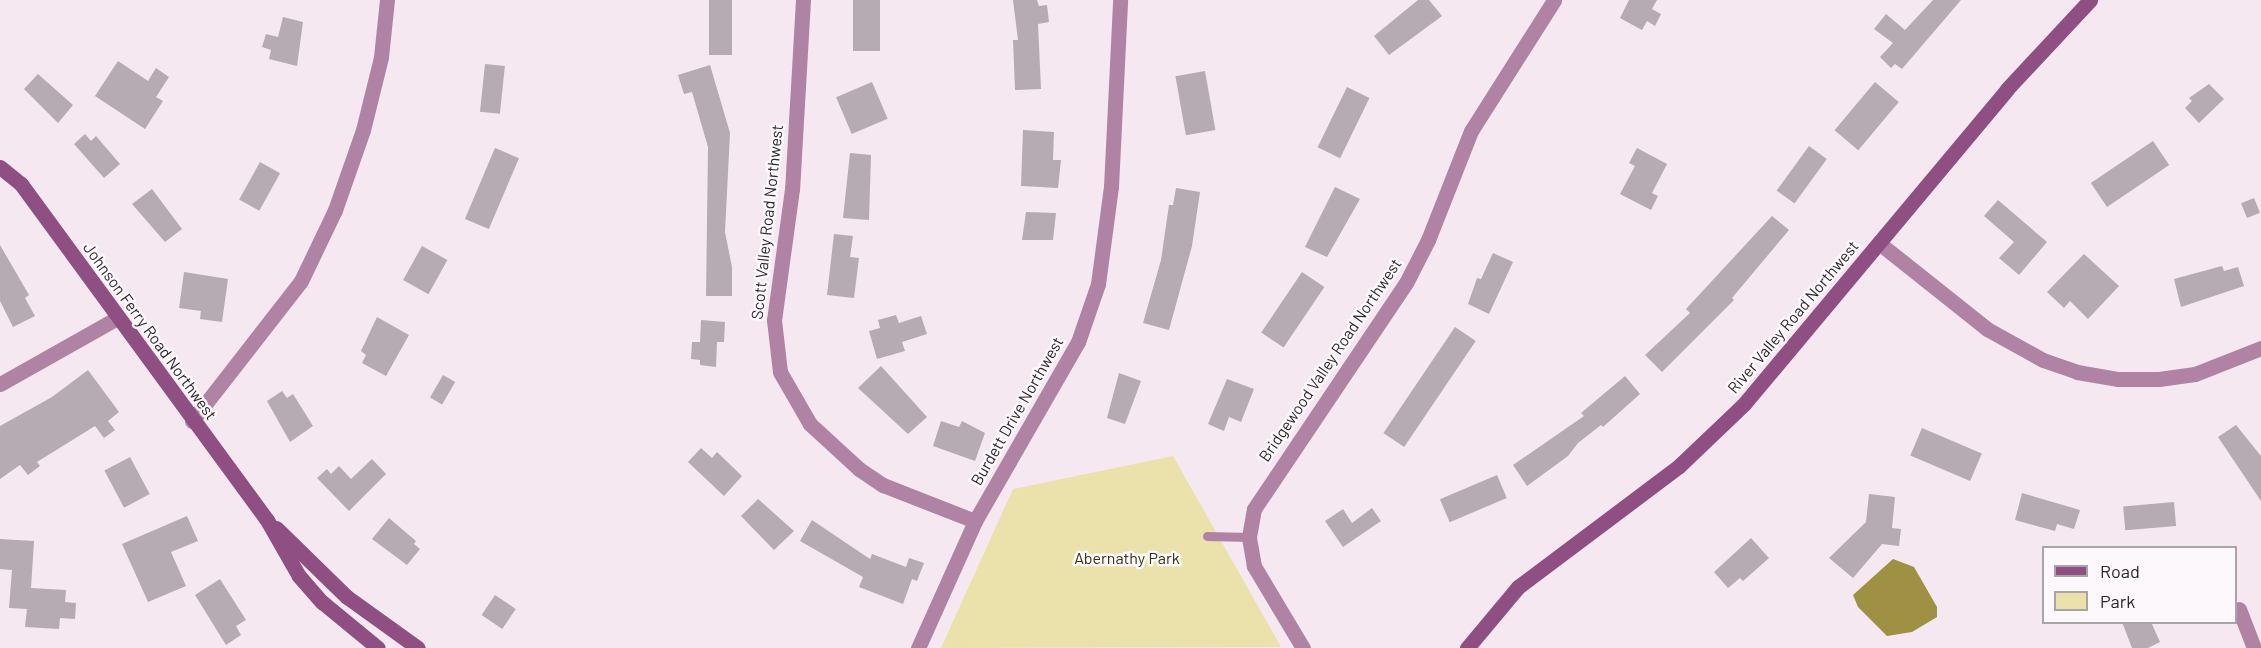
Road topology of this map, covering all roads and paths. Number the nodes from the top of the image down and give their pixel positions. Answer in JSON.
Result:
{"nodes":[{"id":1,"x":387,"y":0,"type":"edge"},
{"id":2,"x":803,"y":0,"type":"edge"},
{"id":3,"x":1120,"y":0,"type":"edge"},
{"id":4,"x":1554,"y":0,"type":"edge"},
{"id":5,"x":2090,"y":0,"type":"edge"},
{"id":6,"x":0,"y":167,"type":"edge"},
{"id":7,"x":1879,"y":243,"type":"junction"},
{"id":8,"x":117,"y":318,"type":"junction"},
{"id":9,"x":2261,"y":348,"type":"edge"},
{"id":10,"x":0,"y":384,"type":"edge"},
{"id":11,"x":192,"y":421,"type":"junction"},
{"id":12,"x":267,"y":520,"type":"junction"},
{"id":13,"x":975,"y":521,"type":"junction"},
{"id":14,"x":1207,"y":536,"type":"dead end"},
{"id":15,"x":1249,"y":537,"type":"junction"},
{"id":16,"x":2239,"y":609,"type":"dead end"},
{"id":17,"x":378,"y":648,"type":"edge"},
{"id":18,"x":418,"y":648,"type":"edge"},
{"id":19,"x":918,"y":648,"type":"edge"},
{"id":20,"x":1303,"y":648,"type":"edge"},
{"id":21,"x":1467,"y":648,"type":"edge"},
{"id":22,"x":2254,"y":648,"type":"edge"}],
"edges":[{"from":1,"to":11,"type":"street"},
{"from":2,"to":13,"type":"street","name":"Scott Valley Road Northwest"},
{"from":3,"to":13,"type":"street","name":"Burdett Drive Northwest"},
{"from":4,"to":15,"type":"street","name":"Bridgewood Valley Road Northwest"},
{"from":5,"to":7,"type":"street","name":"River Valley Road Northwest"},
{"from":6,"to":8,"type":"street","name":"Johnson Ferry Road Northwest"},
{"from":7,"to":9,"type":"street"},
{"from":7,"to":21,"type":"street","name":"River Valley Road Northwest"},
{"from":8,"to":10,"type":"street"},
{"from":8,"to":11,"type":"street","name":"Johnson Ferry Road Northwest"},
{"from":11,"to":12,"type":"street","name":"Johnson Ferry Road Northwest"},
{"from":12,"to":17,"type":"street","name":"Johnson Ferry Road Northwest"},
{"from":12,"to":18,"type":"street","name":"Johnson Ferry Road Northwest"},
{"from":13,"to":19,"type":"street","name":"Burdett Drive Northwest"},
{"from":14,"to":15,"type":"lane"},
{"from":15,"to":20,"type":"street","name":"Bridgewood Valley Road Northwest"},
{"from":16,"to":22,"type":"street"}]}
